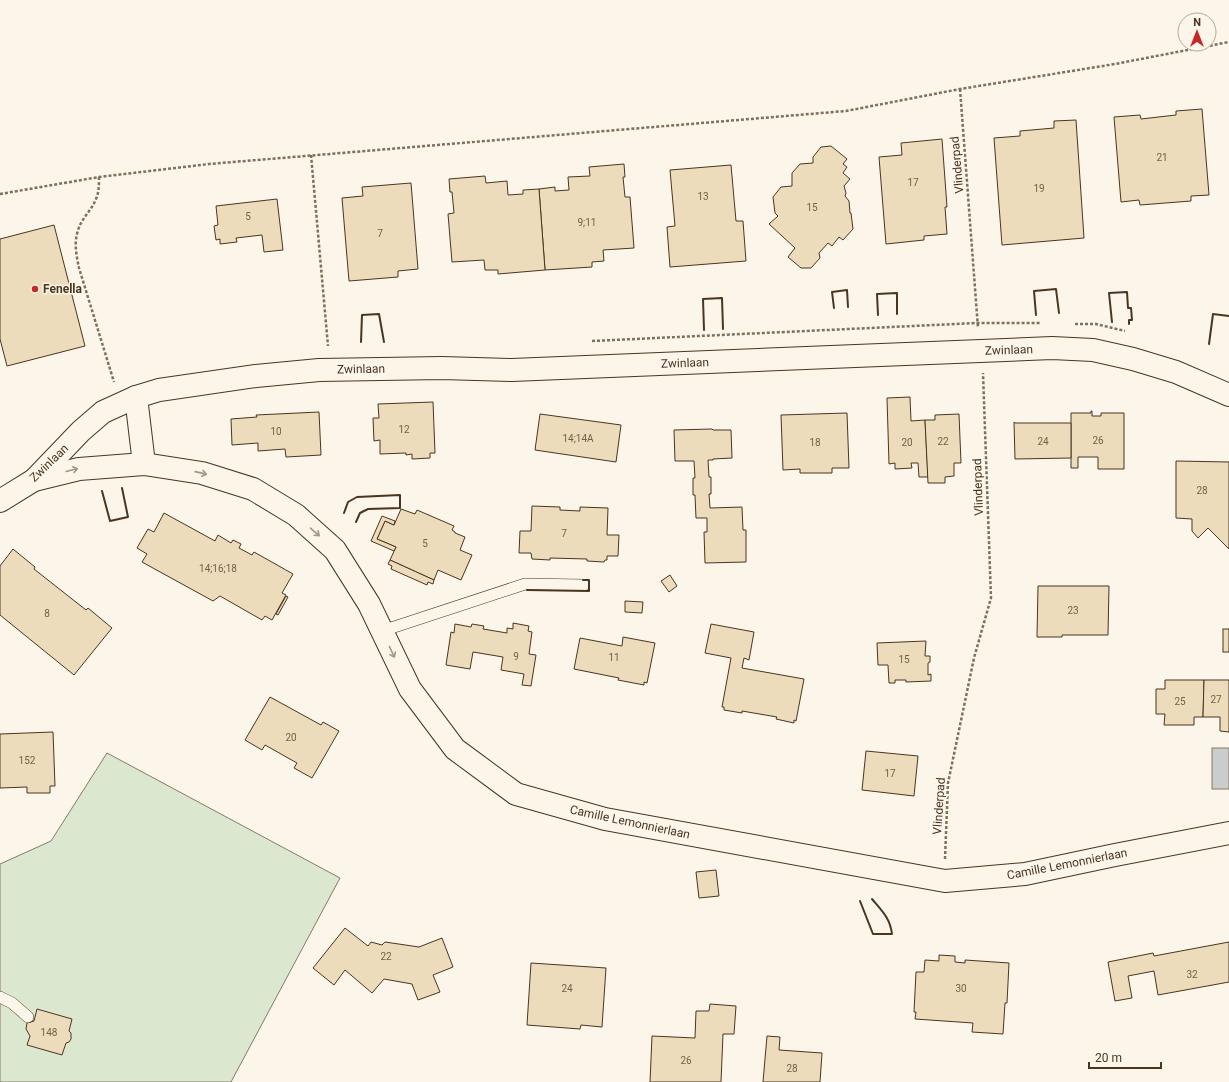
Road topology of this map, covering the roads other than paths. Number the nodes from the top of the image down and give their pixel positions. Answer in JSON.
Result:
{"nodes":[{"id":1,"x":1229,"y":395,"type":"edge"},
{"id":2,"x":136,"y":397,"type":"junction"},
{"id":3,"x":144,"y":464,"type":"junction"},
{"id":4,"x":34,"y":480,"type":"junction"},
{"id":5,"x":0,"y":501,"type":"edge"},
{"id":6,"x":584,"y":585,"type":"dead end"},
{"id":7,"x":382,"y":631,"type":"junction"},
{"id":8,"x":1229,"y":833,"type":"edge"},
{"id":9,"x":0,"y":997,"type":"edge"},
{"id":10,"x":28,"y":1017,"type":"dead end"}],
"edges":[{"from":1,"to":2,"type":"street","name":"Zwinlaan"},
{"from":2,"to":3,"type":"street"},
{"from":2,"to":4,"type":"street","name":"Zwinlaan"},
{"from":4,"to":3,"type":"street","name":"Camille Lemonnierlaan","one_way":true},
{"from":3,"to":7,"type":"street","name":"Camille Lemonnierlaan","one_way":true},
{"from":4,"to":5,"type":"street","name":"Zwinlaan"},
{"from":6,"to":7,"type":"lane"},
{"from":7,"to":8,"type":"street","name":"Camille Lemonnierlaan","one_way":true},
{"from":9,"to":10,"type":"lane"}]}
